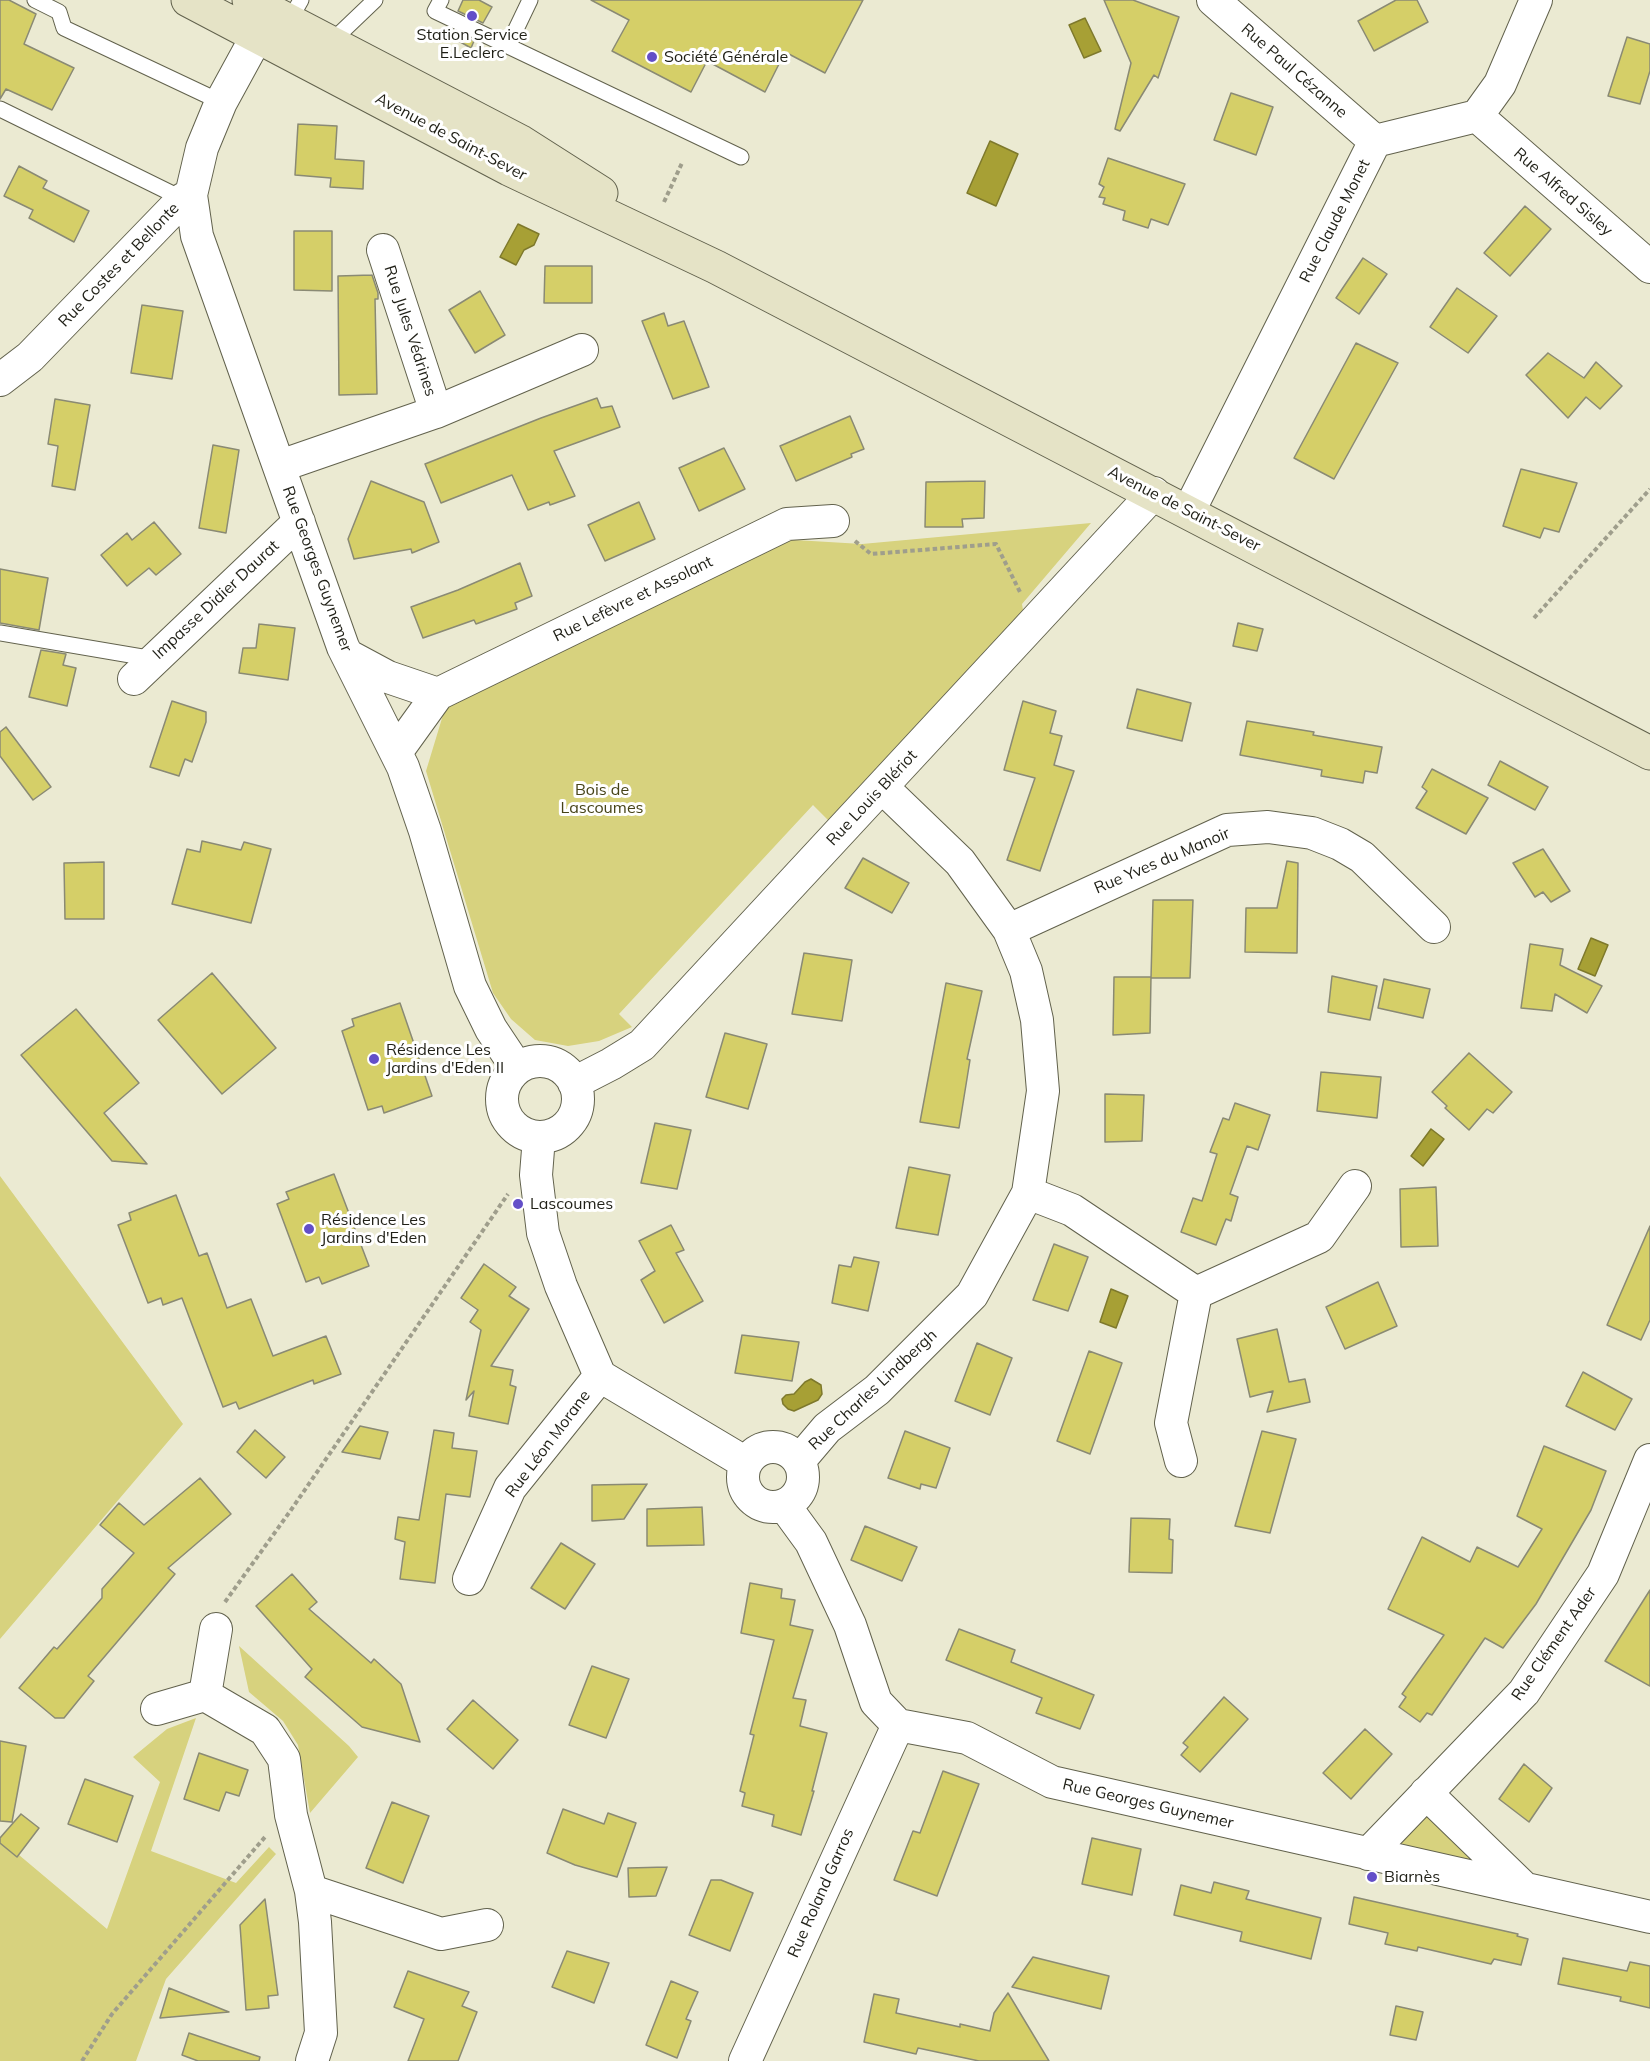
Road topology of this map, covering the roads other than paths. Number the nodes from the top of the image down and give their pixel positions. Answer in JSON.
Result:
{"nodes":[{"id":1,"x":35,"y":0,"type":"edge"},
{"id":2,"x":188,"y":0,"type":"edge"},
{"id":3,"x":249,"y":0,"type":"edge"},
{"id":4,"x":375,"y":0,"type":"edge"},
{"id":5,"x":441,"y":0,"type":"edge"},
{"id":6,"x":530,"y":0,"type":"edge"},
{"id":7,"x":1213,"y":0,"type":"edge"},
{"id":8,"x":1536,"y":0,"type":"edge"},
{"id":9,"x":295,"y":10,"type":"edge"},
{"id":10,"x":257,"y":36,"type":"junction"},
{"id":11,"x":508,"y":46,"type":"junction"},
{"id":12,"x":321,"y":53,"type":"junction"},
{"id":13,"x":221,"y":102,"type":"junction"},
{"id":14,"x":0,"y":109,"type":"edge"},
{"id":15,"x":1477,"y":116,"type":"junction"},
{"id":16,"x":1375,"y":141,"type":"junction"},
{"id":17,"x":741,"y":157,"type":"dead end"},
{"id":18,"x":187,"y":197,"type":"junction"},
{"id":19,"x":384,"y":250,"type":"dead end"},
{"id":20,"x":1650,"y":267,"type":"edge"},
{"id":21,"x":582,"y":351,"type":"dead end"},
{"id":22,"x":0,"y":380,"type":"edge"},
{"id":23,"x":436,"y":411,"type":"junction"},
{"id":24,"x":280,"y":466,"type":"junction"},
{"id":25,"x":1154,"y":493,"type":"junction"},
{"id":26,"x":1189,"y":512,"type":"junction"},
{"id":27,"x":833,"y":520,"type":"road end"},
{"id":28,"x":299,"y":522,"type":"junction"},
{"id":29,"x":0,"y":633,"type":"edge"},
{"id":30,"x":347,"y":655,"type":"junction"},
{"id":31,"x":144,"y":669,"type":"joint"},
{"id":32,"x":438,"y":694,"type":"junction"},
{"id":33,"x":397,"y":752,"type":"junction"},
{"id":34,"x":1650,"y":753,"type":"edge"},
{"id":35,"x":882,"y":787,"type":"junction"},
{"id":36,"x":1434,"y":927,"type":"dead end"},
{"id":37,"x":1009,"y":930,"type":"junction"},
{"id":38,"x":517,"y":1068,"type":"junction"},
{"id":39,"x":574,"y":1083,"type":"junction"},
{"id":40,"x":539,"y":1137,"type":"junction"},
{"id":41,"x":1355,"y":1186,"type":"dead end"},
{"id":42,"x":1028,"y":1193,"type":"junction"},
{"id":43,"x":1196,"y":1293,"type":"junction"},
{"id":44,"x":600,"y":1376,"type":"junction"},
{"id":45,"x":1650,"y":1460,"type":"edge"},
{"id":46,"x":799,"y":1461,"type":"junction"},
{"id":47,"x":1181,"y":1461,"type":"dead end"},
{"id":48,"x":746,"y":1463,"type":"junction"},
{"id":49,"x":784,"y":1505,"type":"junction"},
{"id":50,"x":469,"y":1579,"type":"dead end"},
{"id":51,"x":216,"y":1629,"type":"road end"},
{"id":52,"x":205,"y":1695,"type":"junction"},
{"id":53,"x":157,"y":1709,"type":"dead end"},
{"id":54,"x":898,"y":1725,"type":"junction"},
{"id":55,"x":1426,"y":1793,"type":"junction"},
{"id":56,"x":1368,"y":1854,"type":"junction"},
{"id":57,"x":1525,"y":1888,"type":"junction"},
{"id":58,"x":311,"y":1891,"type":"junction"},
{"id":59,"x":1650,"y":1917,"type":"edge"},
{"id":60,"x":487,"y":1925,"type":"dead end"},
{"id":61,"x":312,"y":2061,"type":"edge"},
{"id":62,"x":745,"y":2061,"type":"edge"}],
"edges":[{"from":1,"to":13,"type":"lane"},
{"from":2,"to":10,"type":"main road","name":"Avenue de Saint-Sever"},
{"from":3,"to":9,"type":"main road","name":"Avenue de Saint-Sever"},
{"from":4,"to":12,"type":"lane"},
{"from":5,"to":11,"type":"lane"},
{"from":6,"to":11,"type":"lane"},
{"from":7,"to":16,"type":"street","name":"Rue Paul Cézanne"},
{"from":8,"to":15,"type":"street"},
{"from":9,"to":10,"type":"street"},
{"from":9,"to":12,"type":"main road","name":"Avenue de Saint-Sever"},
{"from":10,"to":12,"type":"main road","name":"Avenue de Saint-Sever"},
{"from":10,"to":13,"type":"street","name":"Rue Costes et Bellonte"},
{"from":11,"to":17,"type":"lane"},
{"from":12,"to":25,"type":"main road","name":"Avenue de Saint-Sever"},
{"from":13,"to":18,"type":"street","name":"Rue Costes et Bellonte"},
{"from":14,"to":18,"type":"lane"},
{"from":15,"to":16,"type":"street","name":"Rue Claude Monet"},
{"from":15,"to":20,"type":"street","name":"Rue Alfred Sisley"},
{"from":16,"to":26,"type":"street","name":"Rue Claude Monet"},
{"from":18,"to":22,"type":"street","name":"Rue Costes et Bellonte"},
{"from":18,"to":24,"type":"street","name":"Rue Georges Guynemer"},
{"from":19,"to":23,"type":"street","name":"Rue Jules Védrines"},
{"from":21,"to":23,"type":"street","name":"Rue Jules Védrines"},
{"from":23,"to":24,"type":"street","name":"Rue Jules Védrines"},
{"from":24,"to":28,"type":"street","name":"Rue Georges Guynemer"},
{"from":25,"to":26,"type":"main road","name":"Avenue de Saint-Sever"},
{"from":25,"to":35,"type":"street","name":"Rue Louis Blériot"},
{"from":26,"to":34,"type":"main road","name":"Avenue de Saint-Sever"},
{"from":27,"to":32,"type":"street","name":"Rue Lefèvre et Assolant"},
{"from":28,"to":30,"type":"street","name":"Rue Georges Guynemer"},
{"from":28,"to":31,"type":"street","name":"Impasse Didier Daurat"},
{"from":29,"to":31,"type":"lane"},
{"from":30,"to":32,"type":"street"},
{"from":30,"to":33,"type":"street","name":"Rue Georges Guynemer"},
{"from":32,"to":33,"type":"street","name":"Rue Lefèvre et Assolant"},
{"from":33,"to":38,"type":"street","name":"Rue Georges Guynemer"},
{"from":35,"to":37,"type":"street","name":"Rue Charles Lindbergh"},
{"from":35,"to":39,"type":"street","name":"Rue Louis Blériot"},
{"from":36,"to":37,"type":"street","name":"Rue Yves du Manoir"},
{"from":37,"to":42,"type":"street","name":"Rue Charles Lindbergh"},
{"from":38,"to":39,"type":"street"},
{"from":38,"to":40,"type":"street"},
{"from":39,"to":40,"type":"street"},
{"from":40,"to":44,"type":"street"},
{"from":41,"to":43,"type":"street"},
{"from":42,"to":43,"type":"street"},
{"from":42,"to":46,"type":"street","name":"Rue Charles Lindbergh"},
{"from":43,"to":47,"type":"street"},
{"from":44,"to":48,"type":"street"},
{"from":44,"to":50,"type":"street","name":"Rue Léon Morane"},
{"from":45,"to":55,"type":"street","name":"Rue Clément Ader"},
{"from":46,"to":48,"type":"street"},
{"from":46,"to":49,"type":"street"},
{"from":48,"to":49,"type":"street"},
{"from":49,"to":54,"type":"street"},
{"from":51,"to":52,"type":"street"},
{"from":52,"to":53,"type":"street"},
{"from":52,"to":58,"type":"street"},
{"from":54,"to":56,"type":"street","name":"Rue Georges Guynemer"},
{"from":54,"to":62,"type":"street","name":"Rue Roland Garros"},
{"from":55,"to":56,"type":"street","name":"Rue Clément Ader"},
{"from":55,"to":57,"type":"street"},
{"from":56,"to":57,"type":"street","name":"Rue Georges Guynemer"},
{"from":57,"to":59,"type":"street","name":"Rue Georges Guynemer"},
{"from":58,"to":60,"type":"street"},
{"from":58,"to":61,"type":"street"}]}
